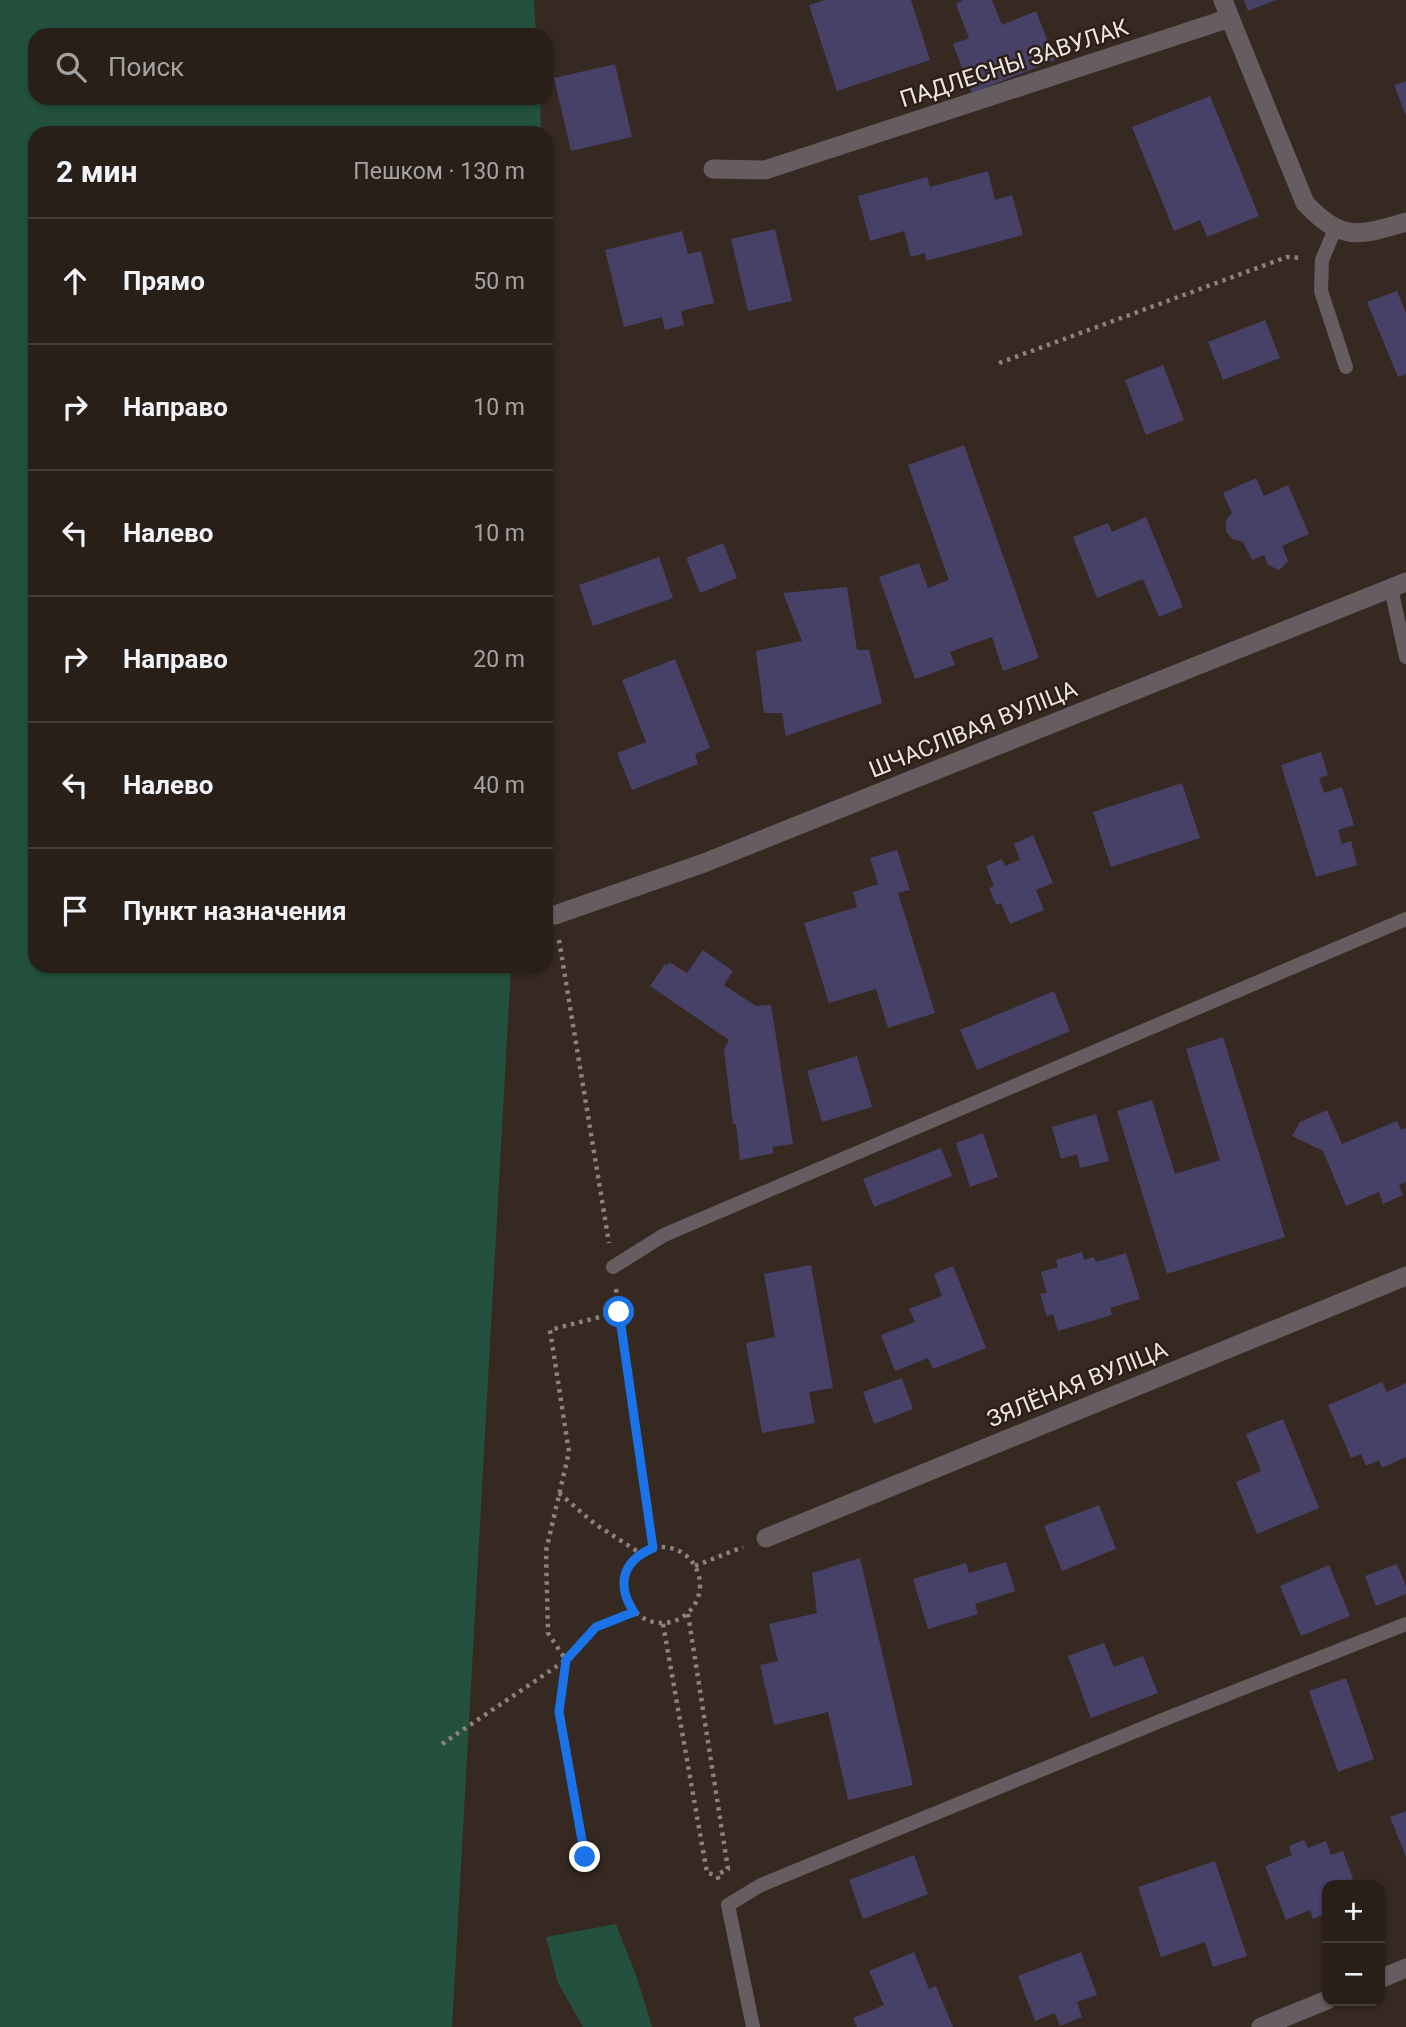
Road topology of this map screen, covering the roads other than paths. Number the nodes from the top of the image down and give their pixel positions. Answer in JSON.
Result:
{"nodes":[{"id":1,"x":1226,"y":9,"type":"edge"},
{"id":2,"x":713,"y":169,"type":"dead end"},
{"id":3,"x":1406,"y":222,"type":"edge"},
{"id":4,"x":1335,"y":229,"type":"junction"},
{"id":5,"x":1346,"y":367,"type":"dead end"},
{"id":6,"x":1398,"y":585,"type":"edge"},
{"id":7,"x":1406,"y":657,"type":"edge"},
{"id":8,"x":555,"y":915,"type":"road end"},
{"id":9,"x":1406,"y":919,"type":"edge"},
{"id":10,"x":613,"y":1266,"type":"road end"},
{"id":11,"x":1406,"y":1276,"type":"edge"},
{"id":12,"x":766,"y":1538,"type":"road end"},
{"id":13,"x":1406,"y":1624,"type":"edge"},
{"id":14,"x":1406,"y":1968,"type":"edge"},
{"id":15,"x":1385,"y":1977,"type":"edge"},
{"id":16,"x":1322,"y":2002,"type":"edge"},
{"id":17,"x":753,"y":2027,"type":"edge"},
{"id":18,"x":1261,"y":2027,"type":"edge"}],
"edges":[{"from":1,"to":2,"type":"street","name":"ПАДЛЕСНЫ ЗАВУЛАК"},
{"from":1,"to":4,"type":"street","name":"ПАДЛЕСНЫ ЗАВУЛАК"},
{"from":3,"to":4,"type":"street"},
{"from":4,"to":5,"type":"lane"},
{"from":6,"to":7,"type":"lane"},
{"from":6,"to":8,"type":"street","name":"ШЧАСЛІВАЯ ВУЛІЦА"},
{"from":9,"to":10,"type":"lane"},
{"from":11,"to":12,"type":"street","name":"ЗЯЛЁНАЯ ВУЛІЦА"},
{"from":13,"to":17,"type":"lane"},
{"from":14,"to":15,"type":"street"},
{"from":16,"to":18,"type":"street"}]}
